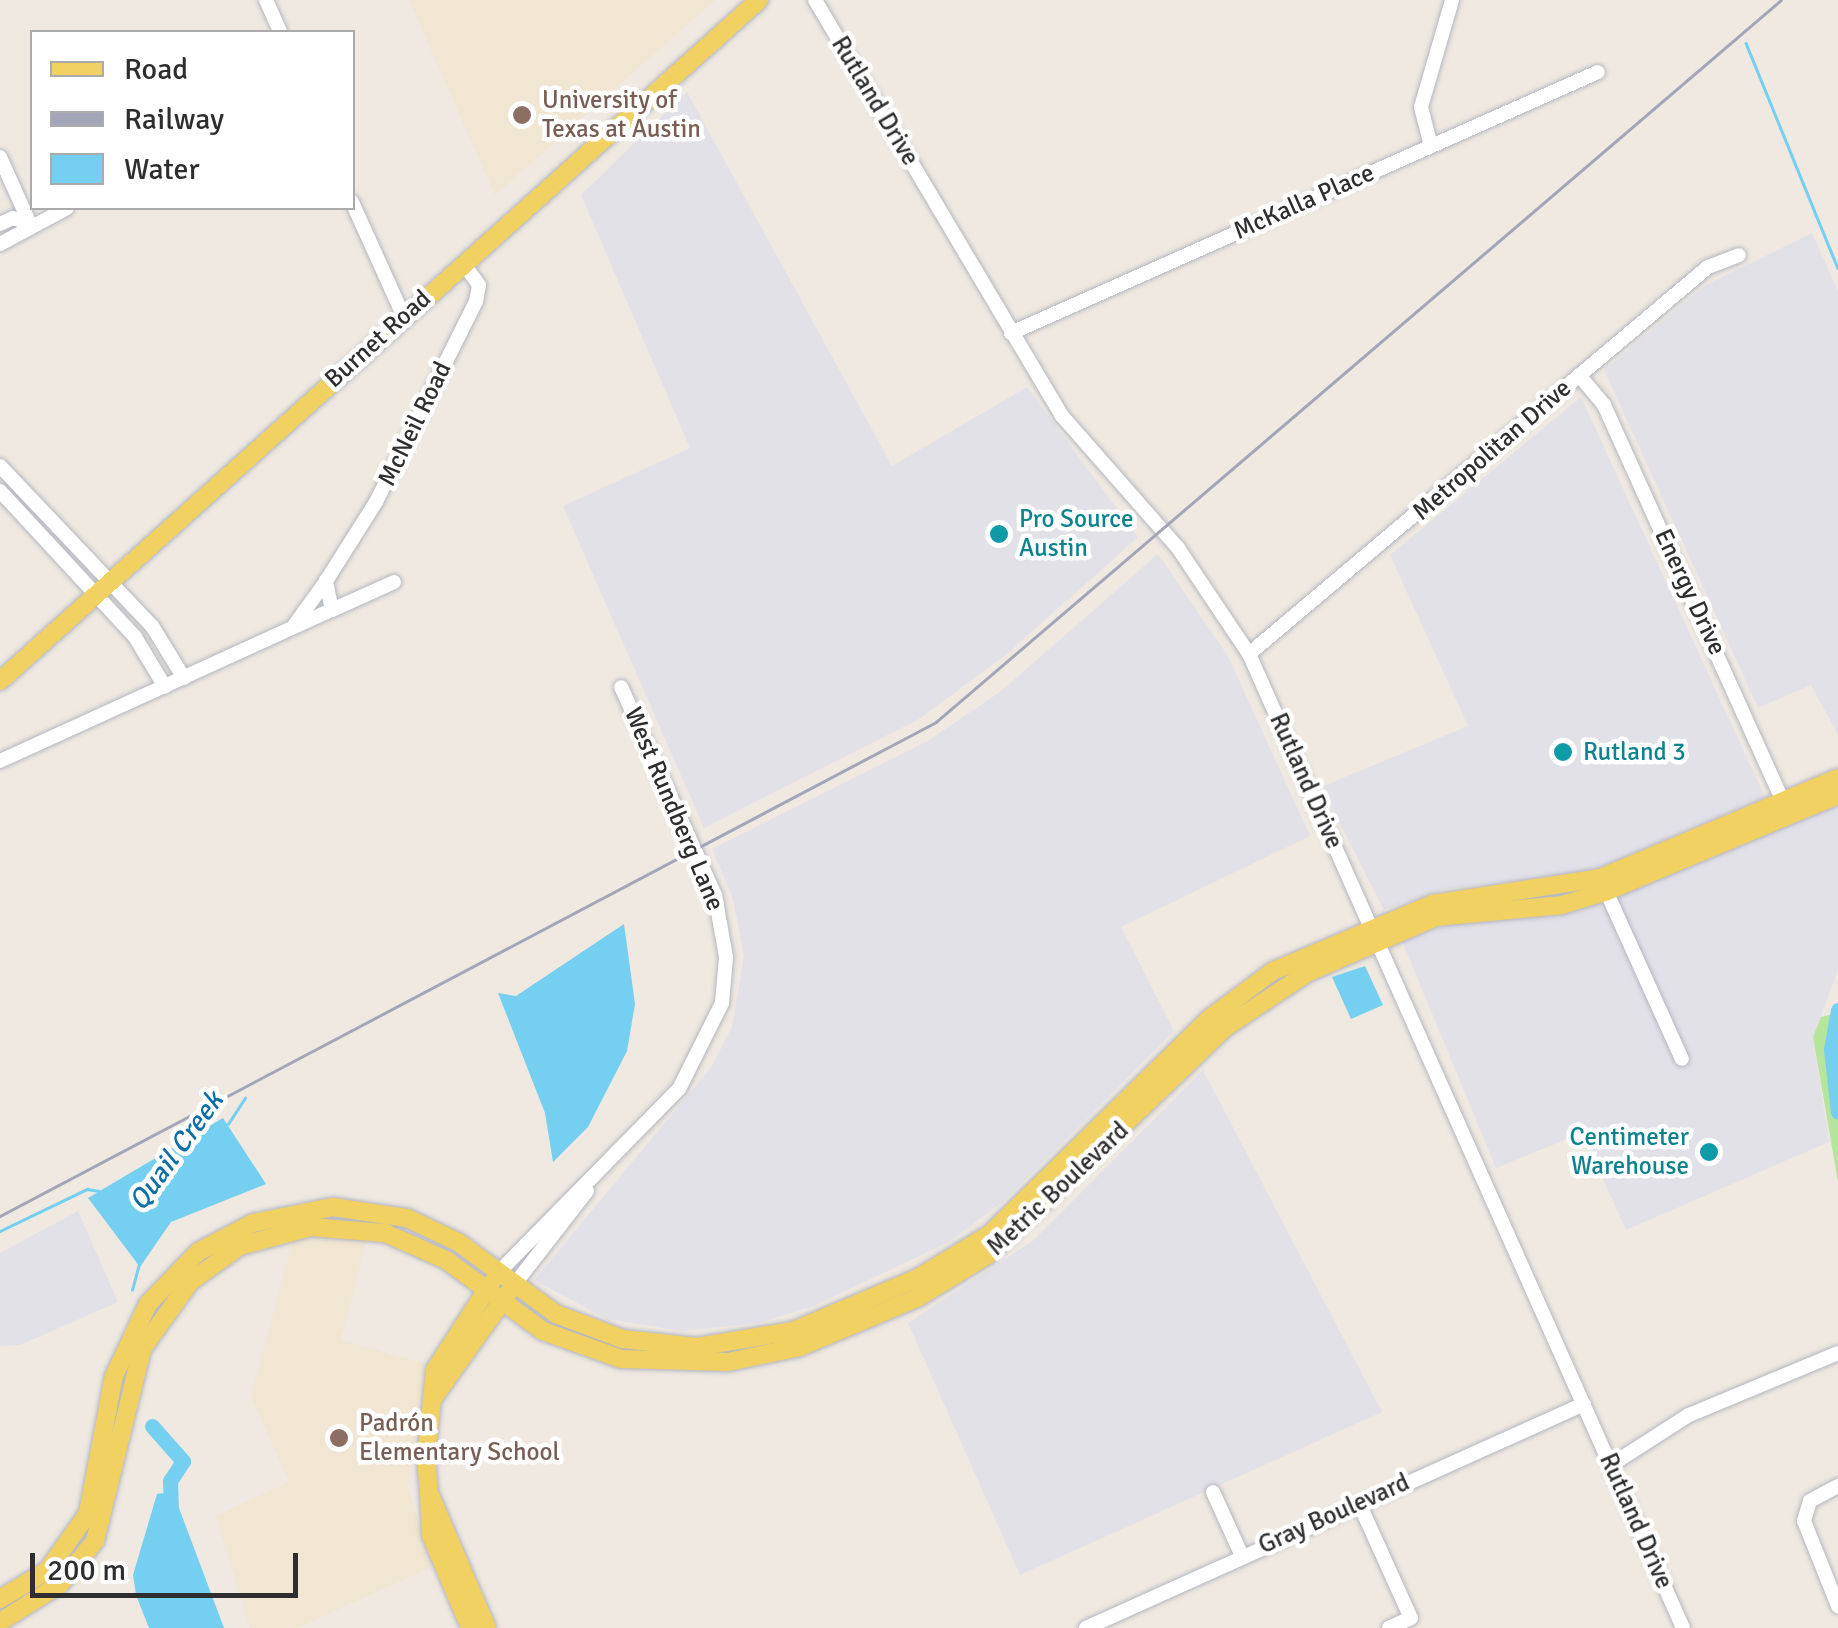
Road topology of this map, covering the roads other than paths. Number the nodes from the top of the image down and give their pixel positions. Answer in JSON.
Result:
{"nodes":[{"id":1,"x":266,"y":0,"type":"edge"},
{"id":2,"x":759,"y":0,"type":"edge"},
{"id":3,"x":1452,"y":0,"type":"edge"},
{"id":4,"x":815,"y":2,"type":"edge"},
{"id":5,"x":279,"y":30,"type":"edge"},
{"id":6,"x":1598,"y":72,"type":"dead end"},
{"id":7,"x":1431,"y":146,"type":"junction"},
{"id":8,"x":0,"y":157,"type":"edge"},
{"id":9,"x":355,"y":209,"type":"edge"},
{"id":10,"x":62,"y":210,"type":"edge"},
{"id":11,"x":0,"y":224,"type":"edge"},
{"id":12,"x":30,"y":224,"type":"junction"},
{"id":13,"x":0,"y":244,"type":"edge"},
{"id":14,"x":1739,"y":255,"type":"dead end"},
{"id":15,"x":464,"y":264,"type":"junction"},
{"id":16,"x":402,"y":315,"type":"junction"},
{"id":17,"x":1011,"y":333,"type":"junction"},
{"id":18,"x":1579,"y":375,"type":"junction"},
{"id":19,"x":0,"y":466,"type":"edge"},
{"id":20,"x":0,"y":490,"type":"edge"},
{"id":21,"x":326,"y":581,"type":"junction"},
{"id":22,"x":394,"y":582,"type":"dead end"},
{"id":23,"x":103,"y":586,"type":"junction"},
{"id":24,"x":332,"y":610,"type":"junction"},
{"id":25,"x":293,"y":627,"type":"junction"},
{"id":26,"x":1250,"y":654,"type":"junction"},
{"id":27,"x":184,"y":678,"type":"junction"},
{"id":28,"x":0,"y":680,"type":"edge"},
{"id":29,"x":165,"y":687,"type":"junction"},
{"id":30,"x":621,"y":688,"type":"dead end"},
{"id":31,"x":0,"y":761,"type":"edge"},
{"id":32,"x":1838,"y":778,"type":"edge"},
{"id":33,"x":1838,"y":795,"type":"edge"},
{"id":34,"x":1786,"y":809,"type":"junction"},
{"id":35,"x":1603,"y":885,"type":"junction"},
{"id":36,"x":1374,"y":933,"type":"junction"},
{"id":37,"x":1682,"y":1059,"type":"dead end"},
{"id":38,"x":590,"y":1186,"type":"junction"},
{"id":39,"x":310,"y":1218,"type":"junction"},
{"id":40,"x":499,"y":1272,"type":"junction"},
{"id":41,"x":514,"y":1285,"type":"junction"},
{"id":42,"x":485,"y":1290,"type":"junction"},
{"id":43,"x":500,"y":1302,"type":"junction"},
{"id":44,"x":751,"y":1350,"type":"junction"},
{"id":45,"x":1838,"y":1353,"type":"edge"},
{"id":46,"x":125,"y":1370,"type":"junction"},
{"id":47,"x":434,"y":1397,"type":"junction"},
{"id":48,"x":1584,"y":1404,"type":"junction"},
{"id":49,"x":1611,"y":1465,"type":"junction"},
{"id":50,"x":1838,"y":1486,"type":"edge"},
{"id":51,"x":1214,"y":1492,"type":"dead end"},
{"id":52,"x":1359,"y":1503,"type":"junction"},
{"id":53,"x":1242,"y":1556,"type":"junction"},
{"id":54,"x":455,"y":1575,"type":"junction"},
{"id":55,"x":0,"y":1599,"type":"edge"},
{"id":56,"x":1838,"y":1606,"type":"edge"},
{"id":57,"x":0,"y":1622,"type":"edge"},
{"id":58,"x":463,"y":1626,"type":"edge"},
{"id":59,"x":486,"y":1628,"type":"edge"},
{"id":60,"x":1086,"y":1628,"type":"edge"},
{"id":61,"x":1389,"y":1628,"type":"edge"},
{"id":62,"x":1683,"y":1628,"type":"edge"}],
"edges":[{"from":1,"to":5,"type":"street"},
{"from":2,"to":15,"type":"main road","name":"Burnet Road"},
{"from":3,"to":7,"type":"street"},
{"from":4,"to":17,"type":"street","name":"Rutland Drive"},
{"from":6,"to":7,"type":"street","name":"McKalla Place"},
{"from":7,"to":17,"type":"street","name":"McKalla Place"},
{"from":8,"to":12,"type":"street"},
{"from":9,"to":16,"type":"street"},
{"from":10,"to":12,"type":"street"},
{"from":11,"to":12,"type":"street"},
{"from":12,"to":13,"type":"street"},
{"from":14,"to":18,"type":"street","name":"Metropolitan Drive"},
{"from":15,"to":16,"type":"main road","name":"Burnet Road"},
{"from":15,"to":21,"type":"street","name":"McNeil Road"},
{"from":16,"to":23,"type":"main road","name":"Burnet Road"},
{"from":17,"to":26,"type":"street","name":"Rutland Drive"},
{"from":18,"to":26,"type":"street","name":"Metropolitan Drive"},
{"from":18,"to":34,"type":"street","name":"Energy Drive"},
{"from":19,"to":23,"type":"street"},
{"from":20,"to":23,"type":"street"},
{"from":21,"to":24,"type":"street"},
{"from":21,"to":25,"type":"street","name":"McNeil Road"},
{"from":22,"to":24,"type":"street","name":"McNeil Road"},
{"from":23,"to":27,"type":"street"},
{"from":23,"to":28,"type":"main road","name":"Burnet Road"},
{"from":23,"to":29,"type":"street"},
{"from":24,"to":25,"type":"street","name":"McNeil Road"},
{"from":25,"to":27,"type":"street","name":"McNeil Road"},
{"from":26,"to":36,"type":"street","name":"Rutland Drive"},
{"from":27,"to":29,"type":"street","name":"McNeil Road"},
{"from":29,"to":31,"type":"street","name":"McNeil Road"},
{"from":30,"to":38,"type":"street","name":"West Rundberg Lane"},
{"from":32,"to":34,"type":"main road","name":"Metric Boulevard"},
{"from":33,"to":34,"type":"main road","name":"Metric Boulevard"},
{"from":34,"to":35,"type":"main road","name":"Metric Boulevard"},
{"from":35,"to":36,"type":"main road","name":"Metric Boulevard"},
{"from":35,"to":37,"type":"street"},
{"from":36,"to":44,"type":"main road","name":"Metric Boulevard"},
{"from":36,"to":48,"type":"street","name":"Rutland Drive"},
{"from":38,"to":40,"type":"street","name":"West Rundberg Lane"},
{"from":38,"to":41,"type":"street","name":"West Rundberg Lane"},
{"from":39,"to":40,"type":"main road","name":"Metric Boulevard"},
{"from":39,"to":42,"type":"main road","name":"Metric Boulevard"},
{"from":39,"to":46,"type":"main road","name":"Metric Boulevard"},
{"from":40,"to":41,"type":"main road","name":"Metric Boulevard"},
{"from":40,"to":42,"type":"main road","name":"West Rundberg Lane"},
{"from":41,"to":43,"type":"main road","name":"West Rundberg Lane"},
{"from":41,"to":44,"type":"main road","name":"Metric Boulevard"},
{"from":42,"to":43,"type":"main road","name":"Metric Boulevard"},
{"from":42,"to":47,"type":"main road","name":"West Rundberg Lane"},
{"from":43,"to":44,"type":"main road","name":"Metric Boulevard"},
{"from":43,"to":47,"type":"main road","name":"West Rundberg Lane"},
{"from":45,"to":49,"type":"street"},
{"from":46,"to":55,"type":"main road","name":"Metric Boulevard"},
{"from":46,"to":57,"type":"main road","name":"Metric Boulevard"},
{"from":47,"to":54,"type":"main road"},
{"from":48,"to":49,"type":"street","name":"Rutland Drive"},
{"from":48,"to":52,"type":"street","name":"Gray Boulevard"},
{"from":49,"to":62,"type":"street","name":"Rutland Drive"},
{"from":50,"to":56,"type":"street"},
{"from":51,"to":53,"type":"street"},
{"from":52,"to":53,"type":"street","name":"Gray Boulevard"},
{"from":52,"to":61,"type":"street"},
{"from":53,"to":60,"type":"street","name":"Gray Boulevard"},
{"from":54,"to":58,"type":"main road"},
{"from":54,"to":59,"type":"main road"}]}
